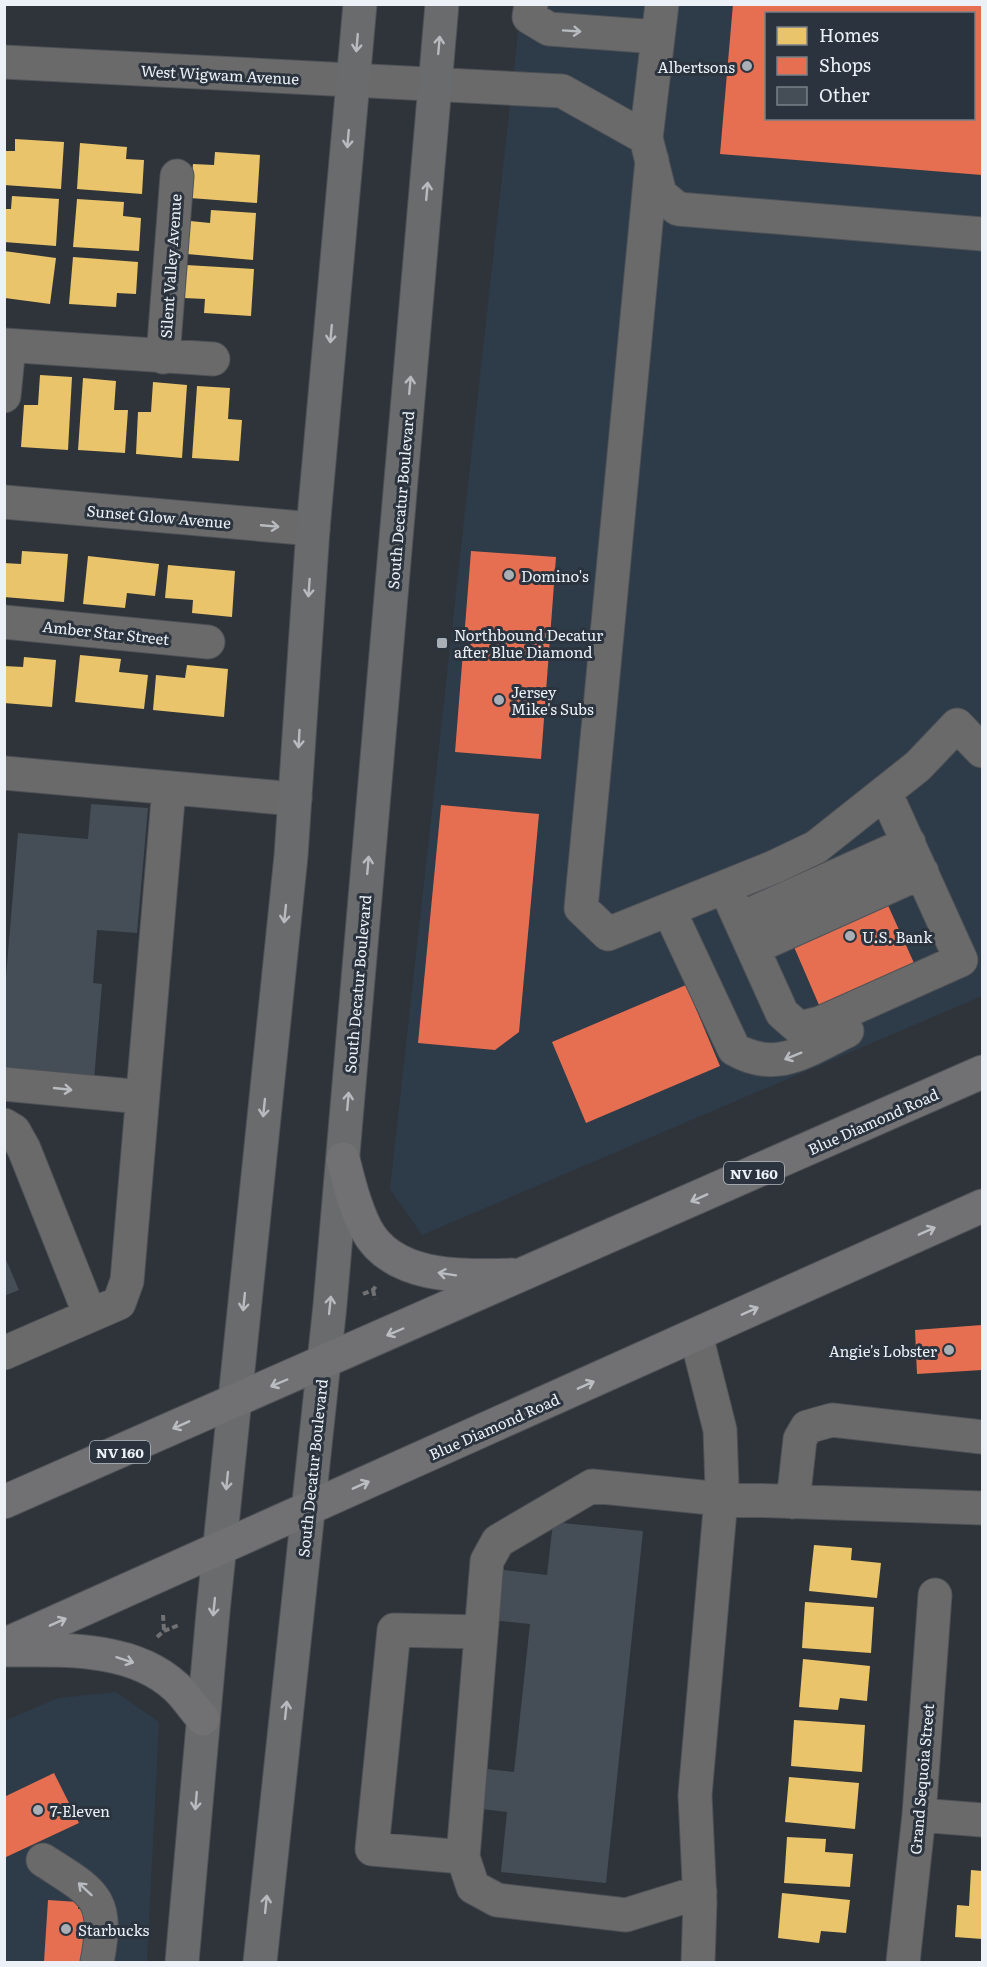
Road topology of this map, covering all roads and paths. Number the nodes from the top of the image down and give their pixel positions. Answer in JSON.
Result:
{"nodes":[{"id":1,"x":360,"y":4,"type":"edge"},
{"id":2,"x":442,"y":4,"type":"edge"},
{"id":3,"x":531,"y":4,"type":"edge"},
{"id":4,"x":662,"y":4,"type":"edge"},
{"id":5,"x":658,"y":37,"type":"junction"},
{"id":6,"x":4,"y":62,"type":"edge"},
{"id":7,"x":353,"y":81,"type":"junction"},
{"id":8,"x":435,"y":86,"type":"junction"},
{"id":9,"x":649,"y":149,"type":"junction"},
{"id":10,"x":177,"y":176,"type":"dead end"},
{"id":11,"x":982,"y":234,"type":"edge"},
{"id":12,"x":7,"y":346,"type":"edge"},
{"id":13,"x":163,"y":357,"type":"junction"},
{"id":14,"x":213,"y":359,"type":"dead end"},
{"id":15,"x":4,"y":396,"type":"edge"},
{"id":16,"x":4,"y":502,"type":"edge"},
{"id":17,"x":313,"y":530,"type":"junction"},
{"id":18,"x":4,"y":622,"type":"edge"},
{"id":19,"x":208,"y":642,"type":"dead end"},
{"id":20,"x":970,"y":719,"type":"edge"},
{"id":21,"x":982,"y":751,"type":"edge"},
{"id":22,"x":4,"y":773,"type":"edge"},
{"id":23,"x":169,"y":788,"type":"junction"},
{"id":24,"x":885,"y":792,"type":"junction"},
{"id":25,"x":295,"y":799,"type":"junction"},
{"id":26,"x":915,"y":857,"type":"junction"},
{"id":27,"x":725,"y":887,"type":"junction"},
{"id":28,"x":669,"y":910,"type":"junction"},
{"id":29,"x":746,"y":933,"type":"junction"},
{"id":30,"x":908,"y":984,"type":"junction"},
{"id":31,"x":982,"y":1072,"type":"edge"},
{"id":32,"x":4,"y":1084,"type":"edge"},
{"id":33,"x":142,"y":1097,"type":"junction"},
{"id":34,"x":4,"y":1125,"type":"edge"},
{"id":35,"x":343,"y":1159,"type":"junction"},
{"id":36,"x":982,"y":1206,"type":"edge"},
{"id":37,"x":526,"y":1275,"type":"junction"},
{"id":38,"x":362,"y":1294,"type":"dead end"},
{"id":39,"x":375,"y":1299,"type":"dead end"},
{"id":40,"x":90,"y":1315,"type":"junction"},
{"id":41,"x":696,"y":1335,"type":"junction"},
{"id":42,"x":4,"y":1353,"type":"edge"},
{"id":43,"x":323,"y":1364,"type":"junction"},
{"id":44,"x":235,"y":1402,"type":"junction"},
{"id":45,"x":982,"y":1437,"type":"edge"},
{"id":46,"x":721,"y":1499,"type":"junction"},
{"id":47,"x":4,"y":1502,"type":"edge"},
{"id":48,"x":793,"y":1502,"type":"junction"},
{"id":49,"x":982,"y":1508,"type":"edge"},
{"id":50,"x":308,"y":1509,"type":"junction"},
{"id":51,"x":220,"y":1548,"type":"junction"},
{"id":52,"x":935,"y":1595,"type":"dead end"},
{"id":53,"x":163,"y":1616,"type":"dead end"},
{"id":54,"x":179,"y":1625,"type":"dead end"},
{"id":55,"x":164,"y":1631,"type":"junction"},
{"id":56,"x":481,"y":1632,"type":"junction"},
{"id":57,"x":157,"y":1637,"type":"dead end"},
{"id":58,"x":4,"y":1648,"type":"edge"},
{"id":59,"x":203,"y":1719,"type":"junction"},
{"id":60,"x":919,"y":1815,"type":"junction"},
{"id":61,"x":982,"y":1821,"type":"edge"},
{"id":62,"x":463,"y":1857,"type":"junction"},
{"id":63,"x":43,"y":1860,"type":"dead end"},
{"id":64,"x":700,"y":1892,"type":"junction"},
{"id":65,"x":97,"y":1962,"type":"edge"},
{"id":66,"x":182,"y":1962,"type":"edge"},
{"id":67,"x":260,"y":1962,"type":"edge"},
{"id":68,"x":698,"y":1962,"type":"edge"},
{"id":69,"x":903,"y":1962,"type":"edge"}],
"edges":[{"from":1,"to":7,"type":"main road","one_way":true},
{"from":8,"to":2,"type":"main road","name":"South Decatur Boulevard","one_way":true},
{"from":3,"to":5,"type":"street","one_way":true},
{"from":4,"to":5,"type":"street"},
{"from":5,"to":9,"type":"street"},
{"from":6,"to":7,"type":"street","name":"West Wigwam Avenue"},
{"from":7,"to":8,"type":"street","name":"West Wigwam Avenue"},
{"from":7,"to":17,"type":"main road","one_way":true},
{"from":8,"to":9,"type":"street","name":"West Wigwam Avenue"},
{"from":35,"to":8,"type":"main road","name":"South Decatur Boulevard","one_way":true},
{"from":9,"to":11,"type":"street"},
{"from":9,"to":28,"type":"street"},
{"from":10,"to":13,"type":"street","name":"Silent Valley Avenue"},
{"from":12,"to":13,"type":"street","name":"Silent Valley Avenue"},
{"from":12,"to":15,"type":"street"},
{"from":13,"to":14,"type":"street","name":"Silent Valley Avenue"},
{"from":16,"to":17,"type":"street","name":"Sunset Glow Avenue","one_way":true},
{"from":17,"to":25,"type":"main road","one_way":true},
{"from":18,"to":19,"type":"street","name":"Amber Star Street"},
{"from":20,"to":21,"type":"street"},
{"from":20,"to":24,"type":"street"},
{"from":22,"to":23,"type":"street"},
{"from":23,"to":25,"type":"street"},
{"from":23,"to":33,"type":"street"},
{"from":24,"to":26,"type":"street"},
{"from":24,"to":27,"type":"street"},
{"from":25,"to":44,"type":"main road","one_way":true},
{"from":26,"to":29,"type":"street"},
{"from":26,"to":30,"type":"street"},
{"from":27,"to":28,"type":"street"},
{"from":27,"to":29,"type":"street"},
{"from":30,"to":28,"type":"street","one_way":true},
{"from":29,"to":30,"type":"street"},
{"from":31,"to":37,"type":"highway","name":"Blue Diamond Road","number":"NV 160","one_way":true},
{"from":32,"to":33,"type":"street","one_way":true},
{"from":33,"to":40,"type":"street"},
{"from":34,"to":40,"type":"street"},
{"from":37,"to":35,"type":"highway","one_way":true},
{"from":43,"to":35,"type":"main road","name":"South Decatur Boulevard","one_way":true},
{"from":41,"to":36,"type":"highway","name":"Blue Diamond Road","one_way":true},
{"from":37,"to":43,"type":"highway","name":"Blue Diamond Road","number":"NV 160","one_way":true},
{"from":38,"to":39,"type":"path"},
{"from":40,"to":42,"type":"street"},
{"from":41,"to":46,"type":"street"},
{"from":50,"to":41,"type":"highway","name":"Blue Diamond Road","one_way":true},
{"from":43,"to":44,"type":"highway","name":"Blue Diamond Road","number":"NV 160","one_way":true},
{"from":43,"to":50,"type":"main road","name":"South Decatur Boulevard"},
{"from":44,"to":47,"type":"highway","name":"Blue Diamond Road","number":"NV 160","one_way":true},
{"from":44,"to":51,"type":"main road","one_way":true},
{"from":45,"to":48,"type":"street"},
{"from":46,"to":48,"type":"street"},
{"from":46,"to":56,"type":"street"},
{"from":46,"to":64,"type":"street"},
{"from":48,"to":49,"type":"street"},
{"from":50,"to":51,"type":"highway","name":"Blue Diamond Road"},
{"from":67,"to":50,"type":"main road","name":"South Decatur Boulevard","one_way":true},
{"from":58,"to":51,"type":"highway","name":"Blue Diamond Road","one_way":true},
{"from":51,"to":59,"type":"main road","one_way":true},
{"from":52,"to":60,"type":"street","name":"Grand Sequoia Street"},
{"from":53,"to":55,"type":"path"},
{"from":54,"to":55,"type":"path"},
{"from":55,"to":57,"type":"path"},
{"from":56,"to":62,"type":"street"},
{"from":56,"to":62,"type":"street"},
{"from":58,"to":59,"type":"highway","one_way":true},
{"from":59,"to":66,"type":"main road","one_way":true},
{"from":60,"to":61,"type":"street"},
{"from":60,"to":69,"type":"street","name":"Grand Sequoia Street"},
{"from":62,"to":64,"type":"street"},
{"from":65,"to":63,"type":"street","one_way":true},
{"from":64,"to":68,"type":"street"}]}
